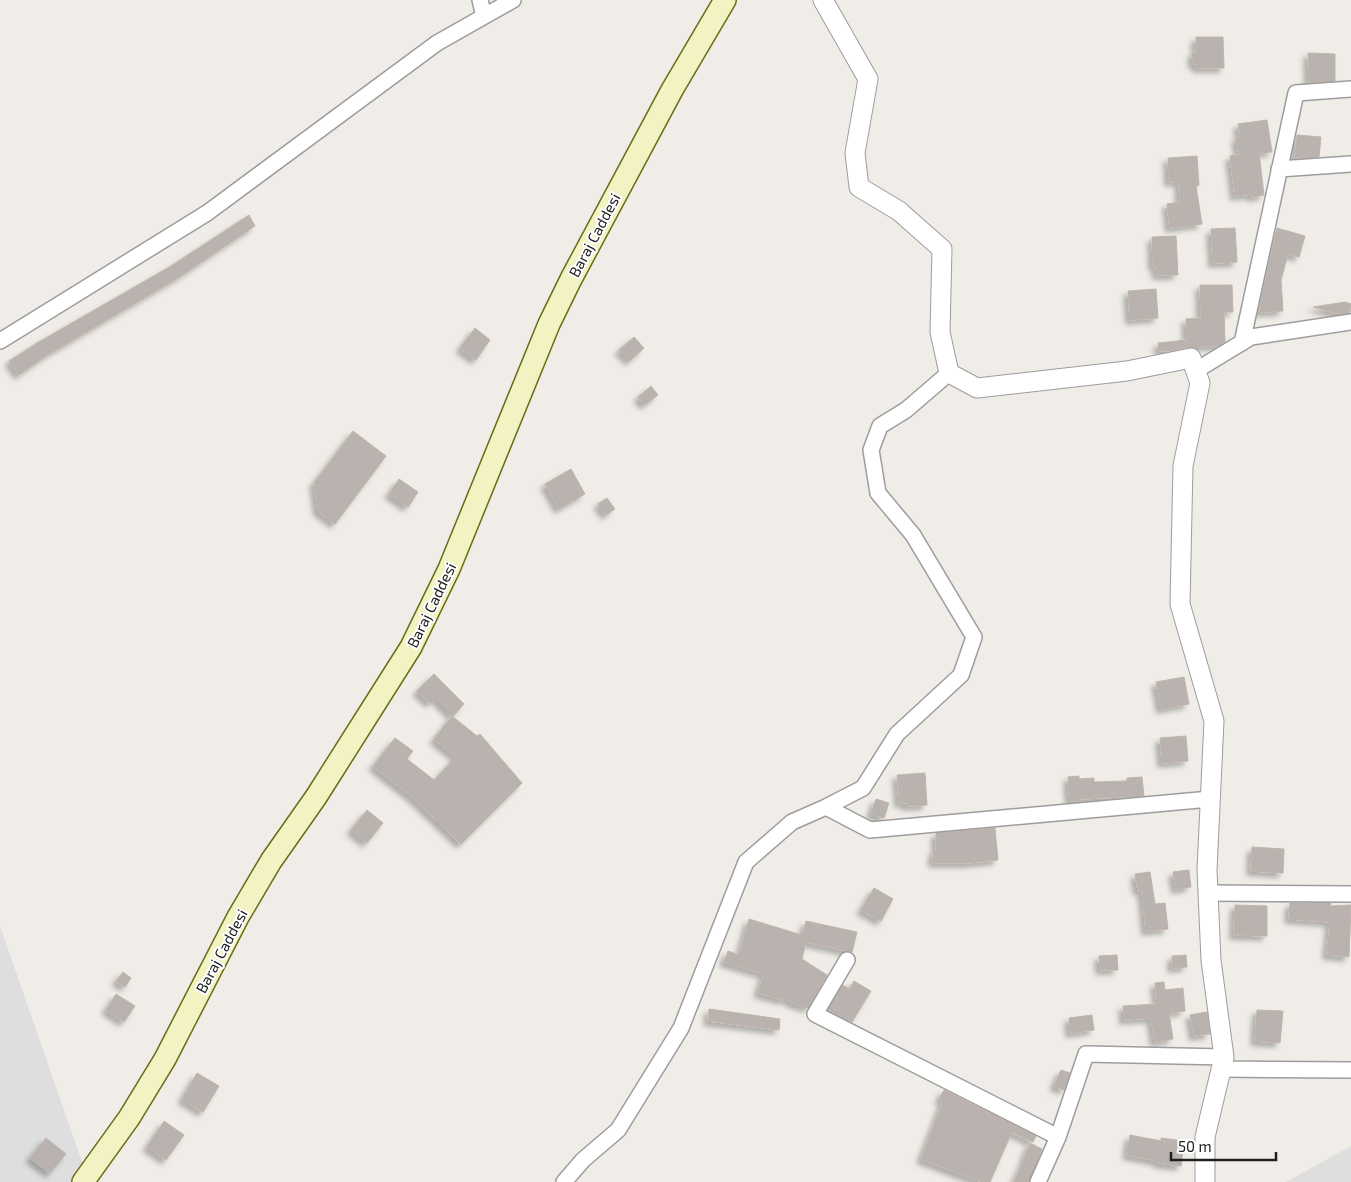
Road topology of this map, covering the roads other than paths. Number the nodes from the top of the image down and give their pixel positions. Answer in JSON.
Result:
{"nodes":[{"id":1,"x":480,"y":0,"type":"edge"},
{"id":2,"x":513,"y":0,"type":"edge"},
{"id":3,"x":725,"y":0,"type":"edge"},
{"id":4,"x":823,"y":0,"type":"edge"},
{"id":5,"x":484,"y":16,"type":"junction"},
{"id":6,"x":1351,"y":89,"type":"edge"},
{"id":7,"x":1351,"y":164,"type":"edge"},
{"id":8,"x":1279,"y":169,"type":"junction"},
{"id":9,"x":1351,"y":322,"type":"edge"},
{"id":10,"x":0,"y":341,"type":"edge"},
{"id":11,"x":1242,"y":343,"type":"junction"},
{"id":12,"x":1195,"y":370,"type":"junction"},
{"id":13,"x":949,"y":373,"type":"junction"},
{"id":14,"x":1210,"y":799,"type":"junction"},
{"id":15,"x":826,"y":807,"type":"junction"},
{"id":16,"x":1208,"y":893,"type":"junction"},
{"id":17,"x":1351,"y":894,"type":"edge"},
{"id":18,"x":847,"y":960,"type":"dead end"},
{"id":19,"x":1222,"y":1063,"type":"junction"},
{"id":20,"x":1351,"y":1070,"type":"edge"},
{"id":21,"x":1058,"y":1138,"type":"junction"},
{"id":22,"x":83,"y":1182,"type":"edge"},
{"id":23,"x":564,"y":1182,"type":"edge"},
{"id":24,"x":1038,"y":1182,"type":"edge"},
{"id":25,"x":1205,"y":1182,"type":"edge"}],
"edges":[{"from":1,"to":5,"type":"street"},
{"from":2,"to":5,"type":"street"},
{"from":3,"to":22,"type":"main road","name":"Baraj Caddesi"},
{"from":4,"to":13,"type":"street"},
{"from":5,"to":10,"type":"street"},
{"from":6,"to":8,"type":"street"},
{"from":7,"to":8,"type":"street"},
{"from":8,"to":11,"type":"street"},
{"from":9,"to":11,"type":"street"},
{"from":11,"to":12,"type":"street"},
{"from":12,"to":13,"type":"street"},
{"from":12,"to":14,"type":"street"},
{"from":13,"to":15,"type":"street"},
{"from":14,"to":15,"type":"street"},
{"from":14,"to":16,"type":"street"},
{"from":15,"to":23,"type":"street"},
{"from":16,"to":17,"type":"street"},
{"from":16,"to":19,"type":"street"},
{"from":18,"to":21,"type":"street"},
{"from":19,"to":20,"type":"street"},
{"from":19,"to":21,"type":"street"},
{"from":19,"to":25,"type":"street"},
{"from":21,"to":24,"type":"street"}]}
